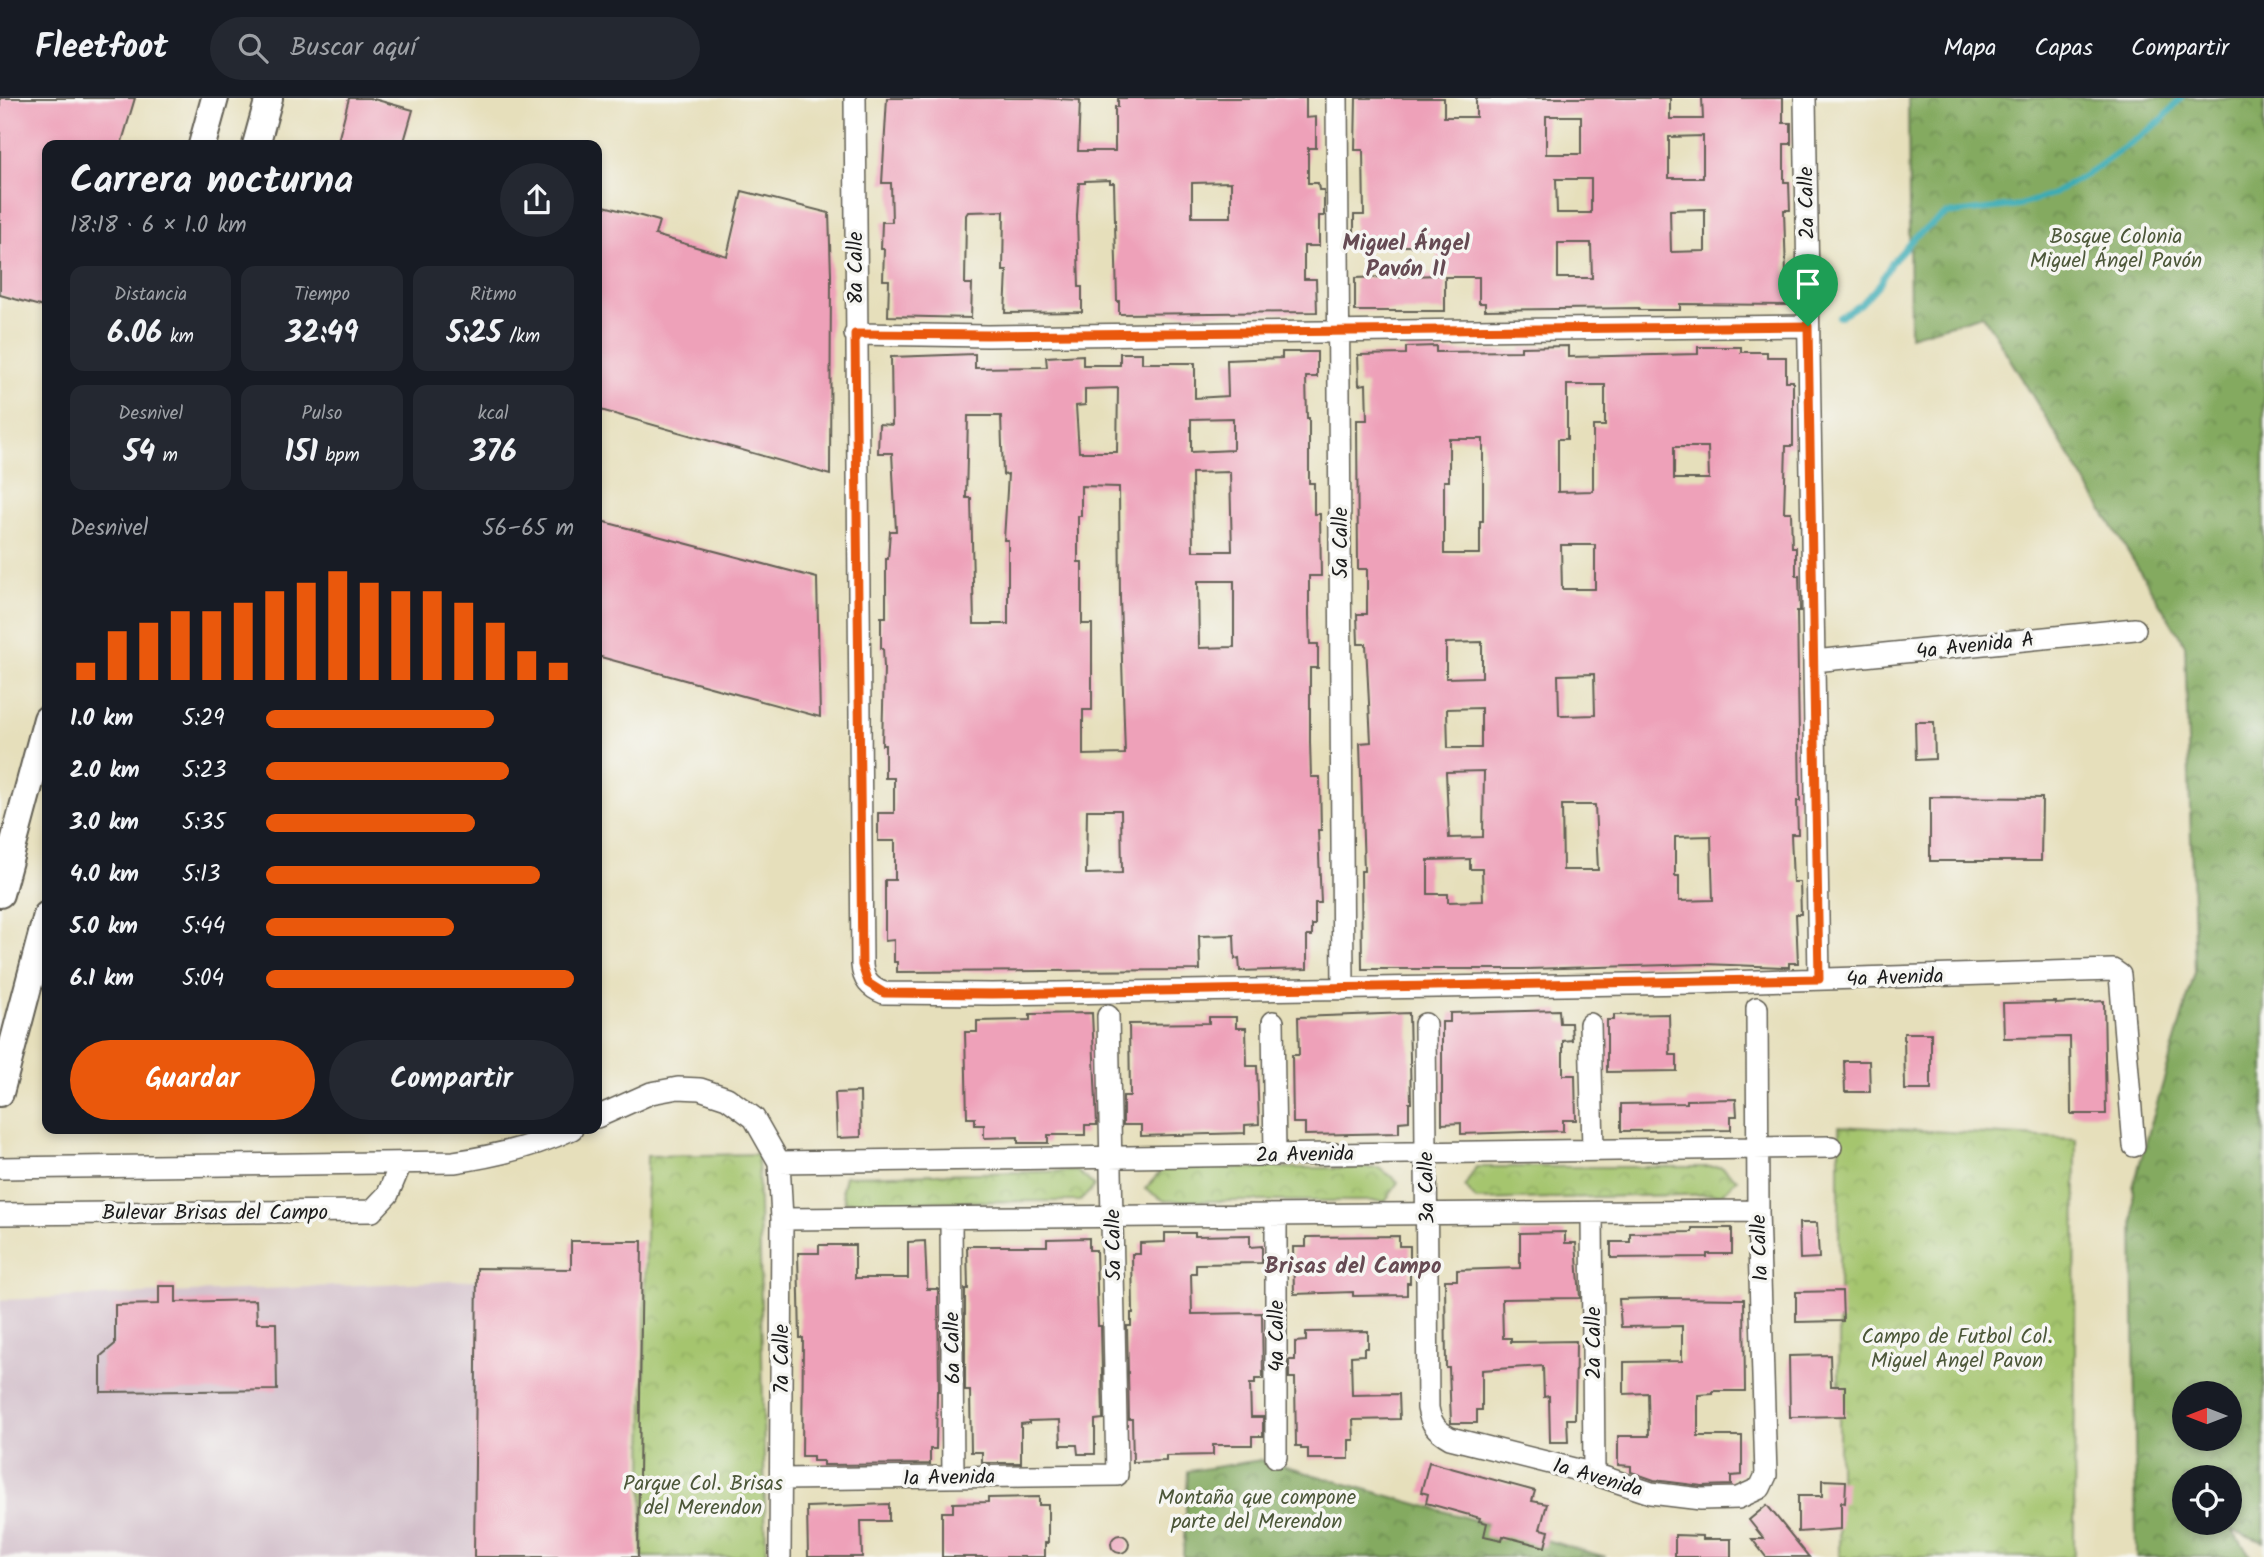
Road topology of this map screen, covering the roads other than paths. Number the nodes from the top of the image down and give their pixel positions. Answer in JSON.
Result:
{"nodes":[{"id":1,"x":215,"y":98,"type":"edge"},
{"id":2,"x":269,"y":98,"type":"edge"},
{"id":3,"x":855,"y":98,"type":"edge"},
{"id":4,"x":1337,"y":98,"type":"edge"},
{"id":5,"x":1805,"y":98,"type":"edge"},
{"id":6,"x":203,"y":140,"type":"edge"},
{"id":7,"x":257,"y":140,"type":"edge"},
{"id":8,"x":1808,"y":326,"type":"junction"},
{"id":9,"x":1339,"y":331,"type":"junction"},
{"id":10,"x":855,"y":334,"type":"junction"},
{"id":11,"x":2136,"y":629,"type":"dead end"},
{"id":12,"x":1814,"y":661,"type":"junction"},
{"id":13,"x":42,"y":738,"type":"edge"},
{"id":14,"x":0,"y":894,"type":"edge"},
{"id":15,"x":42,"y":934,"type":"edge"},
{"id":16,"x":1819,"y":979,"type":"junction"},
{"id":17,"x":868,"y":983,"type":"joint"},
{"id":18,"x":1343,"y":989,"type":"junction"},
{"id":19,"x":1757,"y":1008,"type":"dead end"},
{"id":20,"x":1108,"y":1016,"type":"dead end"},
{"id":21,"x":1273,"y":1022,"type":"dead end"},
{"id":22,"x":1425,"y":1024,"type":"dead end"},
{"id":23,"x":1590,"y":1024,"type":"dead end"},
{"id":24,"x":0,"y":1093,"type":"edge"},
{"id":25,"x":602,"y":1115,"type":"edge"},
{"id":26,"x":562,"y":1134,"type":"edge"},
{"id":27,"x":2134,"y":1146,"type":"dead end"},
{"id":28,"x":1758,"y":1147,"type":"junction"},
{"id":29,"x":1831,"y":1147,"type":"dead end"},
{"id":30,"x":1594,"y":1150,"type":"junction"},
{"id":31,"x":1425,"y":1152,"type":"junction"},
{"id":32,"x":1275,"y":1154,"type":"junction"},
{"id":33,"x":1111,"y":1157,"type":"junction"},
{"id":34,"x":779,"y":1162,"type":"junction"},
{"id":35,"x":401,"y":1163,"type":"junction"},
{"id":36,"x":0,"y":1168,"type":"edge"},
{"id":37,"x":1758,"y":1211,"type":"junction"},
{"id":38,"x":1592,"y":1213,"type":"junction"},
{"id":39,"x":0,"y":1214,"type":"edge"},
{"id":40,"x":1427,"y":1214,"type":"junction"},
{"id":41,"x":1276,"y":1215,"type":"junction"},
{"id":42,"x":1112,"y":1217,"type":"junction"},
{"id":43,"x":782,"y":1219,"type":"junction"},
{"id":44,"x":951,"y":1219,"type":"junction"},
{"id":45,"x":1439,"y":1432,"type":"joint"},
{"id":46,"x":1276,"y":1457,"type":"dead end"},
{"id":47,"x":1594,"y":1474,"type":"junction"},
{"id":48,"x":1117,"y":1475,"type":"joint"},
{"id":49,"x":953,"y":1476,"type":"junction"},
{"id":50,"x":780,"y":1479,"type":"junction"},
{"id":51,"x":1760,"y":1488,"type":"joint"},
{"id":52,"x":780,"y":1557,"type":"edge"}],
"edges":[{"from":1,"to":6,"type":"main road"},
{"from":2,"to":7,"type":"main road"},
{"from":3,"to":10,"type":"street","name":"8a Calle"},
{"from":4,"to":9,"type":"street","name":"5a Calle"},
{"from":5,"to":8,"type":"street","name":"2a Calle"},
{"from":8,"to":9,"type":"street"},
{"from":8,"to":12,"type":"street","name":"2a Calle"},
{"from":9,"to":10,"type":"street"},
{"from":9,"to":18,"type":"street","name":"5a Calle"},
{"from":10,"to":17,"type":"street","name":"8a Calle"},
{"from":11,"to":12,"type":"street","name":"4a Avenida A"},
{"from":12,"to":16,"type":"street","name":"2a Calle"},
{"from":13,"to":14,"type":"main road"},
{"from":15,"to":24,"type":"main road"},
{"from":16,"to":18,"type":"street","name":"4a Avenida"},
{"from":16,"to":27,"type":"street","name":"4a Avenida"},
{"from":17,"to":18,"type":"street","name":"4a Avenida"},
{"from":19,"to":28,"type":"street","name":"1a Calle"},
{"from":20,"to":33,"type":"street","name":"5a Calle"},
{"from":21,"to":32,"type":"street"},
{"from":22,"to":31,"type":"street","name":"3a Calle"},
{"from":23,"to":30,"type":"street"},
{"from":25,"to":34,"type":"street"},
{"from":26,"to":35,"type":"street"},
{"from":28,"to":29,"type":"street","name":"2a Avenida"},
{"from":28,"to":30,"type":"street","name":"2a Avenida"},
{"from":28,"to":37,"type":"street","name":"1a Calle"},
{"from":30,"to":31,"type":"street","name":"2a Avenida"},
{"from":31,"to":32,"type":"street","name":"2a Avenida"},
{"from":31,"to":40,"type":"street","name":"3a Calle"},
{"from":32,"to":33,"type":"street","name":"2a Avenida"},
{"from":33,"to":34,"type":"street","name":"2a Avenida"},
{"from":33,"to":42,"type":"street","name":"5a Calle"},
{"from":34,"to":43,"type":"street","name":"7a Calle"},
{"from":35,"to":36,"type":"street"},
{"from":35,"to":39,"type":"street","name":"Bulevar Brisas del Campo"},
{"from":37,"to":38,"type":"street"},
{"from":37,"to":51,"type":"street","name":"1a Calle"},
{"from":38,"to":40,"type":"street"},
{"from":38,"to":47,"type":"street","name":"2a Calle"},
{"from":40,"to":41,"type":"street"},
{"from":40,"to":45,"type":"street","name":"3a Calle"},
{"from":41,"to":42,"type":"street"},
{"from":41,"to":46,"type":"street","name":"4a Calle"},
{"from":42,"to":44,"type":"street"},
{"from":42,"to":48,"type":"street","name":"5a Calle"},
{"from":43,"to":44,"type":"street"},
{"from":43,"to":50,"type":"street","name":"7a Calle"},
{"from":44,"to":49,"type":"street","name":"6a Calle"},
{"from":45,"to":47,"type":"street","name":"1a Avenida"},
{"from":47,"to":51,"type":"street","name":"1a Avenida"},
{"from":48,"to":49,"type":"street","name":"1a Avenida"},
{"from":49,"to":50,"type":"street","name":"1a Avenida"},
{"from":50,"to":52,"type":"street","name":"7a Calle"}]}
